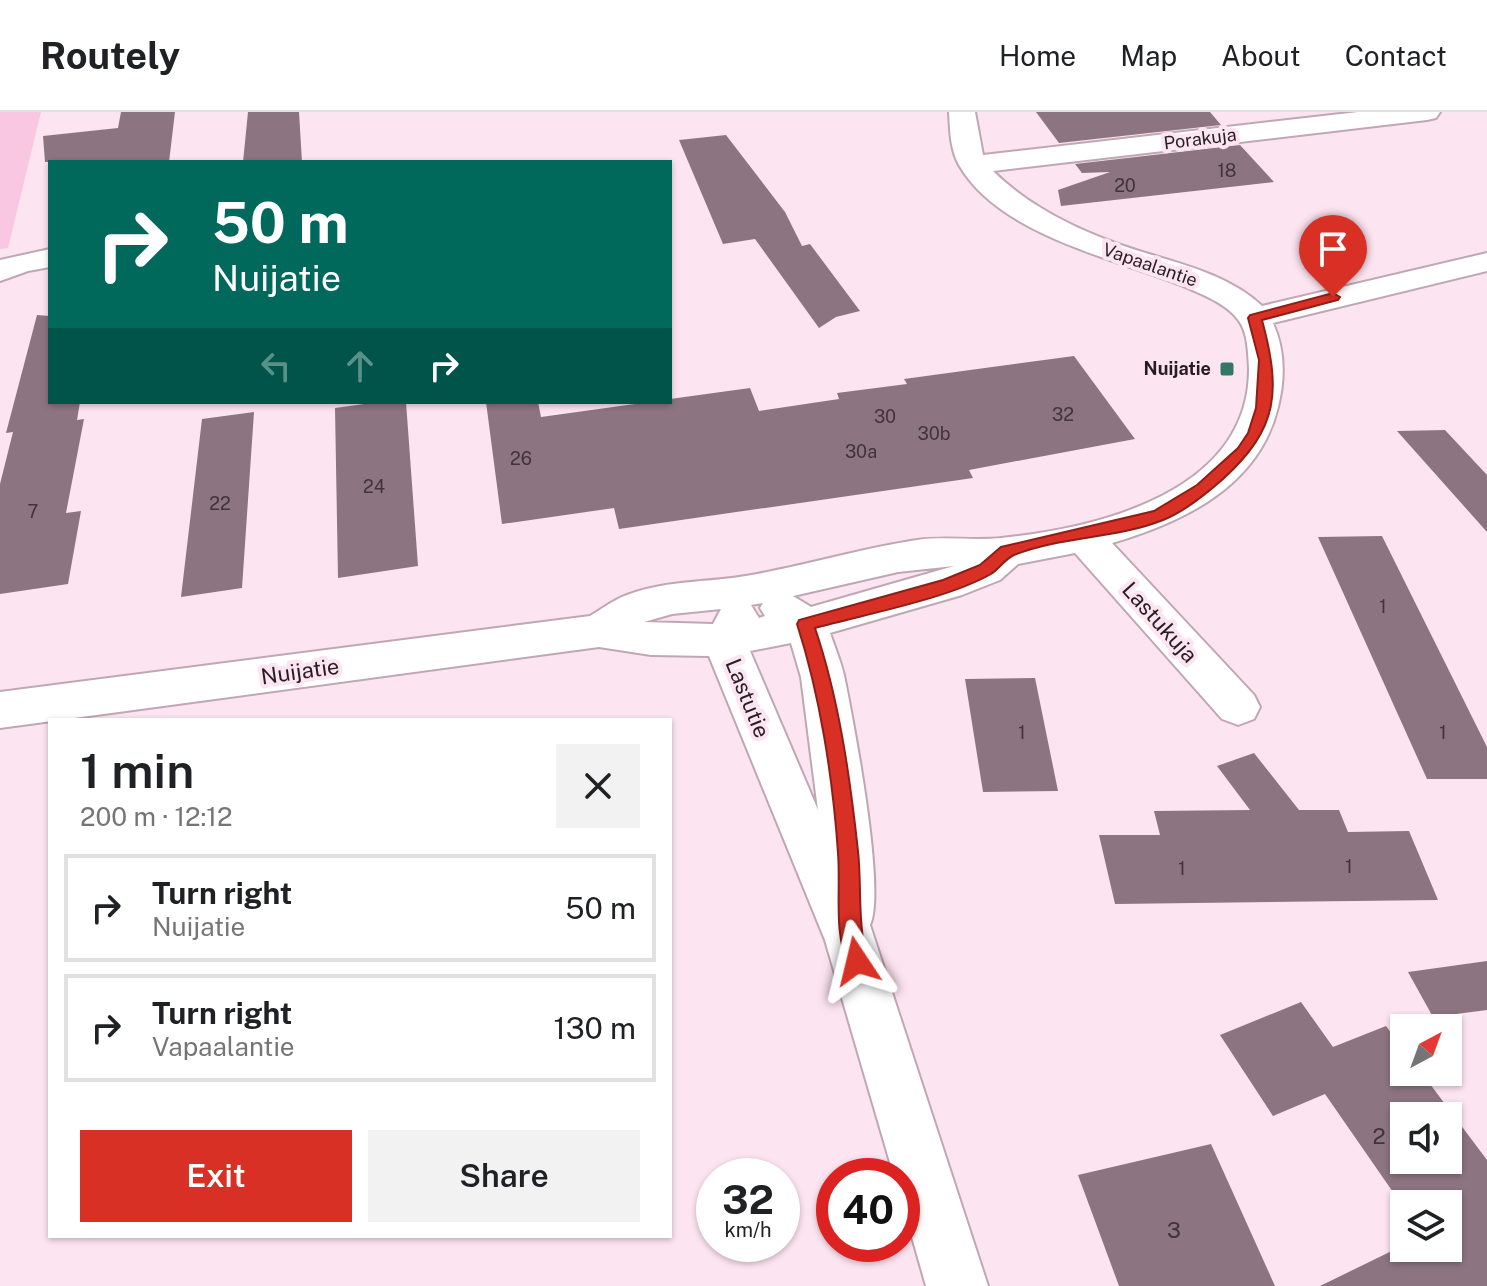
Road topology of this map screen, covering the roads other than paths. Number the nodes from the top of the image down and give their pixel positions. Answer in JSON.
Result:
{"nodes":[{"id":1,"x":962,"y":112,"type":"edge"},
{"id":2,"x":1427,"y":112,"type":"edge"},
{"id":3,"x":973,"y":165,"type":"junction"},
{"id":4,"x":48,"y":258,"type":"edge"},
{"id":5,"x":1474,"y":265,"type":"edge"},
{"id":6,"x":0,"y":272,"type":"edge"},
{"id":7,"x":1487,"y":288,"type":"edge"},
{"id":8,"x":1254,"y":318,"type":"junction"},
{"id":9,"x":1082,"y":536,"type":"junction"},
{"id":10,"x":1007,"y":551,"type":"junction"},
{"id":11,"x":753,"y":591,"type":"junction"},
{"id":12,"x":806,"y":624,"type":"junction"},
{"id":13,"x":599,"y":631,"type":"junction"},
{"id":14,"x":725,"y":640,"type":"junction"},
{"id":15,"x":1238,"y":707,"type":"dead end"},
{"id":16,"x":0,"y":710,"type":"edge"},
{"id":17,"x":851,"y":940,"type":"junction"},
{"id":18,"x":957,"y":1286,"type":"edge"}],
"edges":[{"from":1,"to":3,"type":"street"},
{"from":2,"to":3,"type":"street","name":"Porakuja"},
{"from":3,"to":8,"type":"street","name":"Vapaalantie"},
{"from":4,"to":6,"type":"street"},
{"from":5,"to":7,"type":"street"},
{"from":5,"to":8,"type":"street"},
{"from":8,"to":9,"type":"street","name":"Nuijatie"},
{"from":9,"to":10,"type":"street","name":"Nuijatie"},
{"from":9,"to":15,"type":"street","name":"Lastukuja"},
{"from":10,"to":11,"type":"street","name":"Nuijatie"},
{"from":10,"to":12,"type":"street","name":"Nuijatie"},
{"from":11,"to":12,"type":"street"},
{"from":11,"to":13,"type":"street","name":"Nuijatie"},
{"from":11,"to":14,"type":"street","name":"Lastutie"},
{"from":12,"to":14,"type":"street","name":"Nuijatie"},
{"from":12,"to":17,"type":"street","name":"Lastutie"},
{"from":13,"to":14,"type":"street","name":"Nuijatie"},
{"from":13,"to":16,"type":"street","name":"Nuijatie"},
{"from":14,"to":17,"type":"street","name":"Lastutie"},
{"from":17,"to":18,"type":"street","name":"Lastutie"}]}
